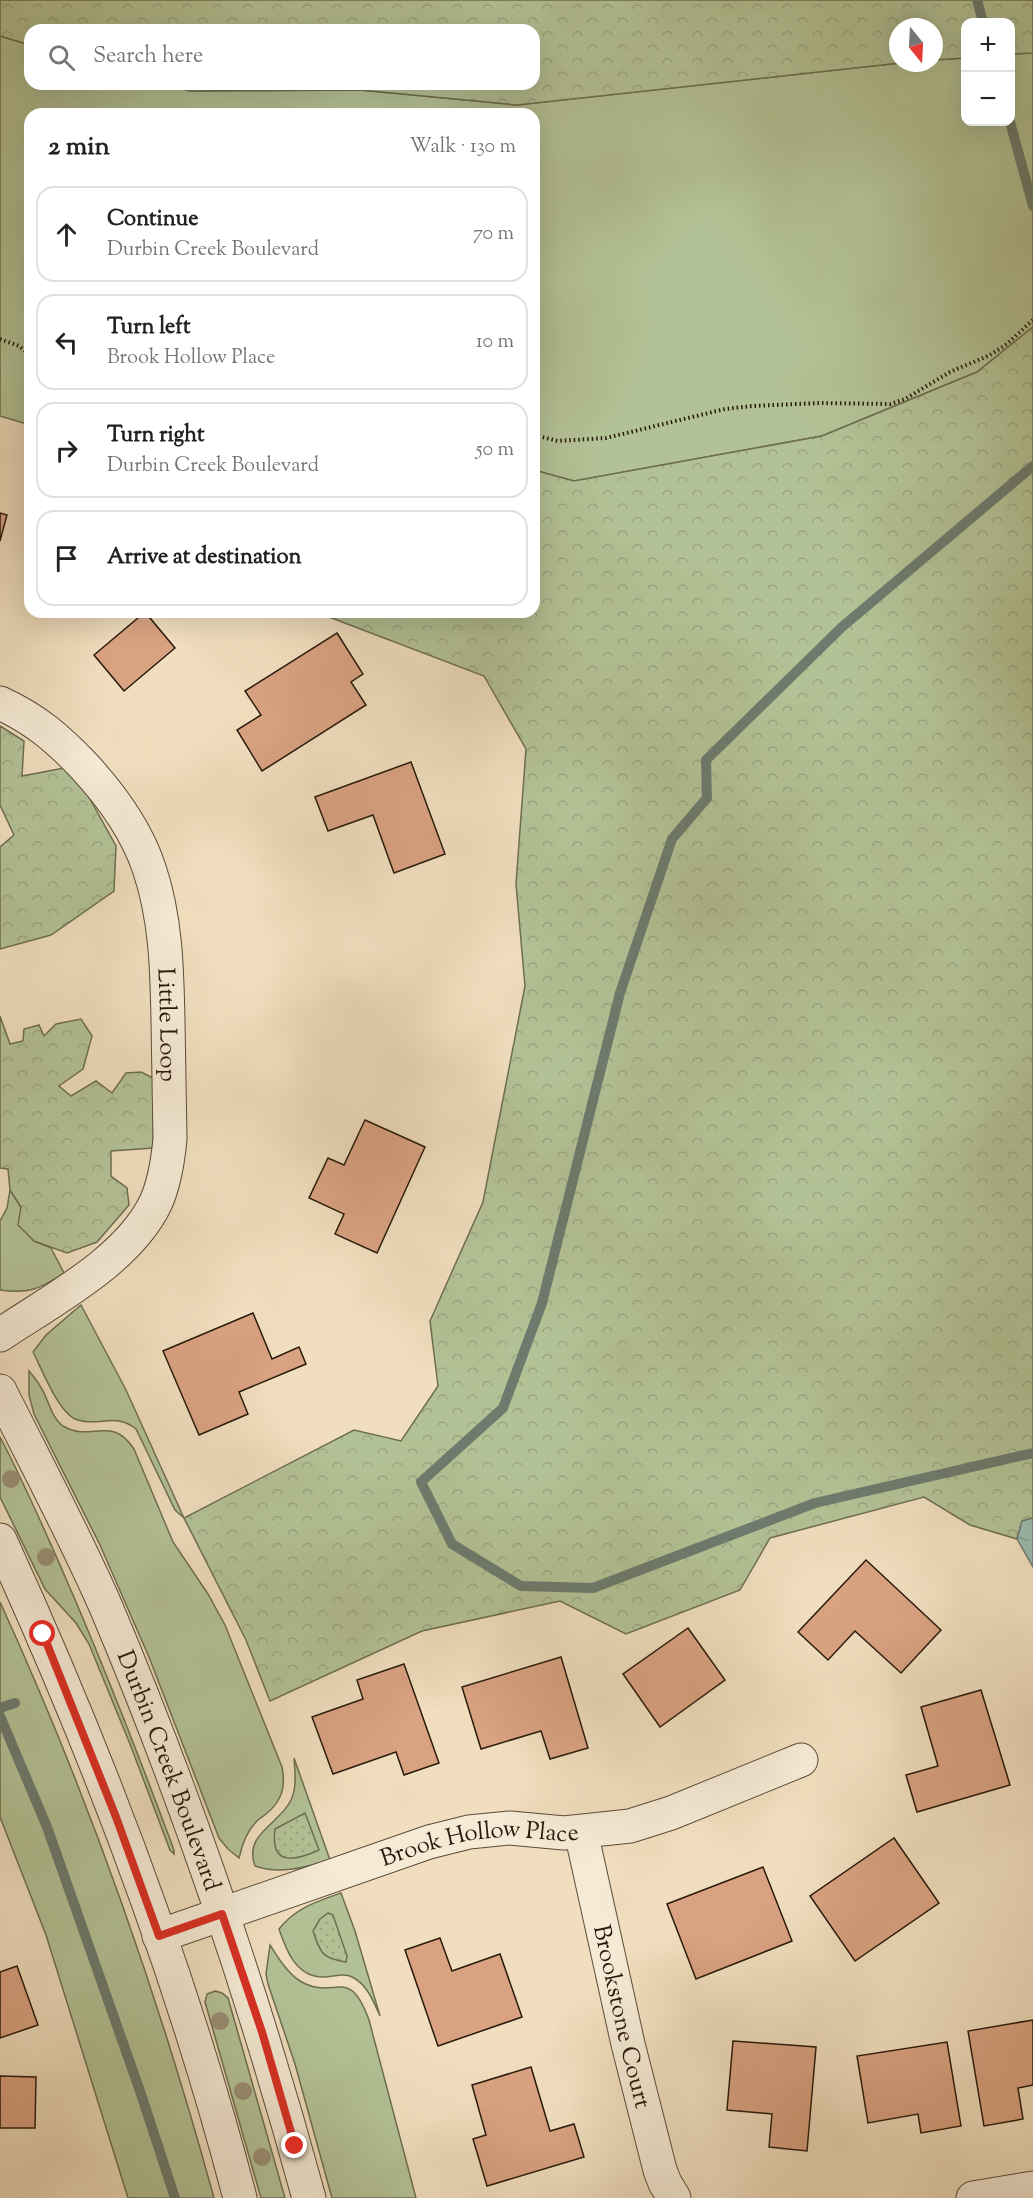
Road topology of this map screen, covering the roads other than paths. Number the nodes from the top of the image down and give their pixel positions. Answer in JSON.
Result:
{"nodes":[{"id":1,"x":0,"y":703,"type":"edge"},
{"id":2,"x":0,"y":1335,"type":"edge"},
{"id":3,"x":0,"y":1391,"type":"edge"},
{"id":4,"x":0,"y":1540,"type":"edge"},
{"id":5,"x":801,"y":1760,"type":"dead end"},
{"id":6,"x":581,"y":1832,"type":"junction"},
{"id":7,"x":222,"y":1914,"type":"junction"},
{"id":8,"x":159,"y":1936,"type":"junction"},
{"id":9,"x":1033,"y":2188,"type":"edge"},
{"id":10,"x":240,"y":2198,"type":"edge"},
{"id":11,"x":309,"y":2198,"type":"edge"},
{"id":12,"x":674,"y":2198,"type":"edge"},
{"id":13,"x":973,"y":2198,"type":"edge"}],
"edges":[{"from":1,"to":2,"type":"street","name":"Little Loop"},
{"from":3,"to":7,"type":"street","name":"Durbin Creek Boulevard"},
{"from":4,"to":8,"type":"street"},
{"from":5,"to":6,"type":"street","name":"Brook Hollow Place"},
{"from":6,"to":7,"type":"street","name":"Brook Hollow Place"},
{"from":6,"to":12,"type":"street","name":"Brookstone Court"},
{"from":7,"to":8,"type":"street","name":"Brook Hollow Place"},
{"from":7,"to":11,"type":"street","name":"Durbin Creek Boulevard"},
{"from":8,"to":10,"type":"street"},
{"from":9,"to":13,"type":"street"}]}
